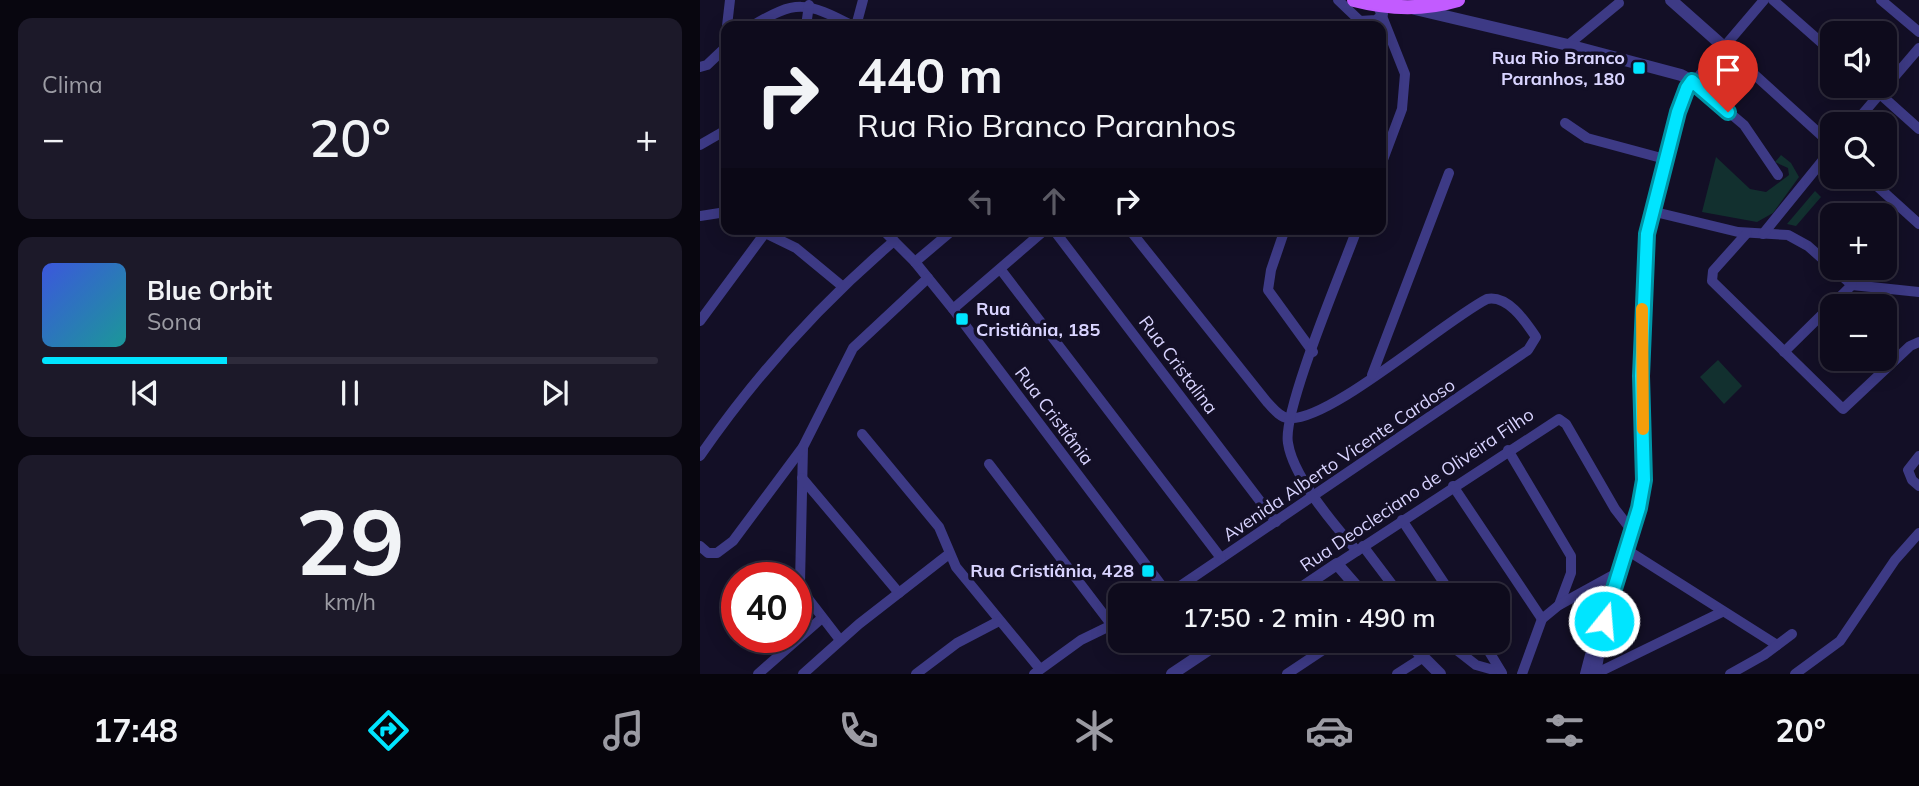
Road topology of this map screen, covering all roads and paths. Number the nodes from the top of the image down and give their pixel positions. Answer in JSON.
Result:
{"nodes":[{"id":1,"x":730,"y":0,"type":"edge"},
{"id":2,"x":863,"y":0,"type":"edge"},
{"id":3,"x":1338,"y":0,"type":"edge"},
{"id":4,"x":1354,"y":0,"type":"edge"},
{"id":5,"x":1458,"y":0,"type":"edge"},
{"id":6,"x":1671,"y":0,"type":"edge"},
{"id":7,"x":1764,"y":0,"type":"edge"},
{"id":8,"x":1773,"y":0,"type":"edge"},
{"id":9,"x":1881,"y":0,"type":"edge"},
{"id":10,"x":1619,"y":3,"type":"dead end"},
{"id":11,"x":809,"y":5,"type":"junction"},
{"id":12,"x":1379,"y":7,"type":"edge"},
{"id":13,"x":1411,"y":8,"type":"junction"},
{"id":14,"x":1903,"y":17,"type":"junction"},
{"id":15,"x":1919,"y":20,"type":"edge"},
{"id":16,"x":728,"y":21,"type":"edge"},
{"id":17,"x":758,"y":21,"type":"edge"},
{"id":18,"x":807,"y":21,"type":"edge"},
{"id":19,"x":843,"y":21,"type":"edge"},
{"id":20,"x":856,"y":21,"type":"edge"},
{"id":21,"x":1356,"y":21,"type":"edge"},
{"id":22,"x":1372,"y":21,"type":"edge"},
{"id":23,"x":1386,"y":25,"type":"edge"},
{"id":24,"x":1919,"y":32,"type":"edge"},
{"id":25,"x":1820,"y":41,"type":"edge"},
{"id":26,"x":1568,"y":45,"type":"junction"},
{"id":27,"x":1724,"y":47,"type":"junction"},
{"id":28,"x":1919,"y":48,"type":"edge"},
{"id":29,"x":721,"y":52,"type":"edge"},
{"id":30,"x":700,"y":67,"type":"edge"},
{"id":31,"x":1897,"y":73,"type":"edge"},
{"id":32,"x":1692,"y":81,"type":"junction"},
{"id":33,"x":1876,"y":98,"type":"edge"},
{"id":34,"x":1885,"y":98,"type":"edge"},
{"id":35,"x":1864,"y":112,"type":"edge"},
{"id":36,"x":1565,"y":123,"type":"dead end"},
{"id":37,"x":1919,"y":130,"type":"edge"},
{"id":38,"x":721,"y":133,"type":"edge"},
{"id":39,"x":1820,"y":136,"type":"edge"},
{"id":40,"x":700,"y":145,"type":"edge"},
{"id":41,"x":1386,"y":152,"type":"edge"},
{"id":42,"x":1665,"y":159,"type":"junction"},
{"id":43,"x":1820,"y":162,"type":"edge"},
{"id":44,"x":1449,"y":173,"type":"dead end"},
{"id":45,"x":1778,"y":175,"type":"dead end"},
{"id":46,"x":1880,"y":189,"type":"edge"},
{"id":47,"x":1651,"y":211,"type":"junction"},
{"id":48,"x":721,"y":212,"type":"edge"},
{"id":49,"x":700,"y":216,"type":"edge"},
{"id":50,"x":1919,"y":224,"type":"edge"},
{"id":51,"x":1747,"y":233,"type":"junction"},
{"id":52,"x":1763,"y":234,"type":"junction"},
{"id":53,"x":758,"y":235,"type":"edge"},
{"id":54,"x":769,"y":235,"type":"edge"},
{"id":55,"x":888,"y":235,"type":"edge"},
{"id":56,"x":947,"y":235,"type":"edge"},
{"id":57,"x":1039,"y":235,"type":"edge"},
{"id":58,"x":1058,"y":235,"type":"edge"},
{"id":59,"x":1134,"y":235,"type":"edge"},
{"id":60,"x":1283,"y":235,"type":"edge"},
{"id":61,"x":1355,"y":235,"type":"edge"},
{"id":62,"x":894,"y":241,"type":"junction"},
{"id":63,"x":915,"y":262,"type":"junction"},
{"id":64,"x":1001,"y":270,"type":"junction"},
{"id":65,"x":928,"y":278,"type":"junction"},
{"id":66,"x":1852,"y":285,"type":"junction"},
{"id":67,"x":842,"y":286,"type":"junction"},
{"id":68,"x":1919,"y":292,"type":"edge"},
{"id":69,"x":953,"y":309,"type":"junction"},
{"id":70,"x":700,"y":321,"type":"edge"},
{"id":71,"x":1919,"y":342,"type":"edge"},
{"id":72,"x":1313,"y":352,"type":"junction"},
{"id":73,"x":1784,"y":352,"type":"junction"},
{"id":74,"x":1372,"y":376,"type":"junction"},
{"id":75,"x":1289,"y":419,"type":"junction"},
{"id":76,"x":862,"y":434,"type":"dead end"},
{"id":77,"x":803,"y":447,"type":"junction"},
{"id":78,"x":1508,"y":450,"type":"junction"},
{"id":79,"x":700,"y":456,"type":"edge"},
{"id":80,"x":1919,"y":456,"type":"edge"},
{"id":81,"x":989,"y":464,"type":"dead end"},
{"id":82,"x":802,"y":478,"type":"junction"},
{"id":83,"x":1453,"y":486,"type":"junction"},
{"id":84,"x":1919,"y":486,"type":"edge"},
{"id":85,"x":1314,"y":496,"type":"junction"},
{"id":86,"x":1402,"y":520,"type":"junction"},
{"id":87,"x":1276,"y":522,"type":"junction"},
{"id":88,"x":1632,"y":531,"type":"junction"},
{"id":89,"x":1919,"y":533,"type":"edge"},
{"id":90,"x":700,"y":546,"type":"edge"},
{"id":91,"x":1360,"y":549,"type":"junction"},
{"id":92,"x":1627,"y":550,"type":"junction"},
{"id":93,"x":949,"y":555,"type":"junction"},
{"id":94,"x":1221,"y":558,"type":"junction"},
{"id":95,"x":1337,"y":564,"type":"junction"},
{"id":96,"x":1619,"y":572,"type":"junction"},
{"id":97,"x":1159,"y":583,"type":"edge"},
{"id":98,"x":1184,"y":583,"type":"edge"},
{"id":99,"x":1309,"y":583,"type":"edge"},
{"id":100,"x":1354,"y":583,"type":"edge"},
{"id":101,"x":1390,"y":583,"type":"edge"},
{"id":102,"x":1444,"y":583,"type":"edge"},
{"id":103,"x":899,"y":593,"type":"junction"},
{"id":104,"x":1559,"y":605,"type":"junction"},
{"id":105,"x":1722,"y":612,"type":"junction"},
{"id":106,"x":1108,"y":613,"type":"edge"},
{"id":107,"x":822,"y":618,"type":"junction"},
{"id":108,"x":1542,"y":620,"type":"junction"},
{"id":109,"x":999,"y":621,"type":"junction"},
{"id":110,"x":1604,"y":621,"type":"junction"},
{"id":111,"x":1108,"y":627,"type":"edge"},
{"id":112,"x":1792,"y":634,"type":"dead end"},
{"id":113,"x":840,"y":640,"type":"junction"},
{"id":114,"x":1777,"y":645,"type":"junction"},
{"id":115,"x":1204,"y":653,"type":"edge"},
{"id":116,"x":1318,"y":653,"type":"edge"},
{"id":117,"x":1418,"y":653,"type":"edge"},
{"id":118,"x":1461,"y":653,"type":"edge"},
{"id":119,"x":1490,"y":653,"type":"edge"},
{"id":120,"x":1422,"y":658,"type":"junction"},
{"id":121,"x":1037,"y":672,"type":"edge"},
{"id":122,"x":1502,"y":673,"type":"edge"},
{"id":123,"x":758,"y":674,"type":"edge"},
{"id":124,"x":803,"y":674,"type":"edge"},
{"id":125,"x":916,"y":674,"type":"edge"},
{"id":126,"x":1172,"y":674,"type":"edge"},
{"id":127,"x":1287,"y":674,"type":"edge"},
{"id":128,"x":1397,"y":674,"type":"edge"},
{"id":129,"x":1440,"y":674,"type":"edge"},
{"id":130,"x":1522,"y":674,"type":"edge"},
{"id":131,"x":1586,"y":674,"type":"edge"},
{"id":132,"x":1595,"y":674,"type":"edge"},
{"id":133,"x":1730,"y":674,"type":"edge"},
{"id":134,"x":1795,"y":674,"type":"edge"}],
"edges":[{"from":1,"to":16,"type":"street"},
{"from":2,"to":20,"type":"street"},
{"from":3,"to":21,"type":"street"},
{"from":4,"to":12,"type":"main road"},
{"from":5,"to":13,"type":"main road"},
{"from":6,"to":27,"type":"street"},
{"from":7,"to":27,"type":"street"},
{"from":8,"to":25,"type":"street"},
{"from":9,"to":14,"type":"street"},
{"from":10,"to":26,"type":"street"},
{"from":11,"to":17,"type":"street"},
{"from":11,"to":18,"type":"street"},
{"from":11,"to":19,"type":"street"},
{"from":12,"to":13,"type":"main road"},
{"from":12,"to":22,"type":"street"},
{"from":13,"to":26,"type":"street"},
{"from":14,"to":15,"type":"street"},
{"from":14,"to":24,"type":"street"},
{"from":23,"to":41,"type":"street"},
{"from":26,"to":32,"type":"street"},
{"from":27,"to":32,"type":"street"},
{"from":27,"to":39,"type":"street"},
{"from":28,"to":31,"type":"street"},
{"from":29,"to":30,"type":"street"},
{"from":32,"to":42,"type":"street"},
{"from":32,"to":45,"type":"street"},
{"from":33,"to":35,"type":"street"},
{"from":34,"to":37,"type":"street"},
{"from":36,"to":42,"type":"street"},
{"from":38,"to":40,"type":"street"},
{"from":42,"to":47,"type":"street"},
{"from":43,"to":52,"type":"street"},
{"from":44,"to":74,"type":"street"},
{"from":46,"to":50,"type":"street"},
{"from":47,"to":51,"type":"street"},
{"from":47,"to":88,"type":"street"},
{"from":48,"to":49,"type":"street"},
{"from":51,"to":52,"type":"street"},
{"from":51,"to":73,"type":"street"},
{"from":52,"to":66,"type":"street"},
{"from":53,"to":70,"type":"street"},
{"from":54,"to":67,"type":"street"},
{"from":55,"to":62,"type":"street","name":"Rua Cristiânia"},
{"from":56,"to":63,"type":"street"},
{"from":57,"to":64,"type":"street"},
{"from":58,"to":87,"type":"street","name":"Rua Cristalina"},
{"from":59,"to":75,"type":"street"},
{"from":60,"to":72,"type":"street"},
{"from":61,"to":72,"type":"street"},
{"from":62,"to":63,"type":"street","name":"Rua Cristiânia"},
{"from":62,"to":67,"type":"street"},
{"from":63,"to":65,"type":"street","name":"Rua Cristiânia"},
{"from":64,"to":69,"type":"street"},
{"from":64,"to":94,"type":"street"},
{"from":65,"to":69,"type":"street","name":"Rua Cristiânia"},
{"from":65,"to":77,"type":"street"},
{"from":66,"to":68,"type":"street"},
{"from":66,"to":73,"type":"street"},
{"from":67,"to":79,"type":"street"},
{"from":69,"to":97,"type":"street","name":"Rua Cristiânia"},
{"from":71,"to":73,"type":"street"},
{"from":72,"to":75,"type":"street"},
{"from":74,"to":75,"type":"street"},
{"from":74,"to":85,"type":"street","name":"Avenida Alberto Vicente Cardoso"},
{"from":75,"to":85,"type":"street"},
{"from":76,"to":93,"type":"street"},
{"from":77,"to":82,"type":"street"},
{"from":77,"to":90,"type":"street"},
{"from":78,"to":83,"type":"street","name":"Rua Deocleciano de Oliveira Filho"},
{"from":78,"to":88,"type":"street","name":"Rua Deocleciano de Oliveira Filho"},
{"from":78,"to":104,"type":"street"},
{"from":80,"to":84,"type":"street"},
{"from":81,"to":106,"type":"street"},
{"from":82,"to":103,"type":"street"},
{"from":82,"to":107,"type":"street"},
{"from":83,"to":86,"type":"street","name":"Rua Deocleciano de Oliveira Filho"},
{"from":83,"to":108,"type":"street"},
{"from":85,"to":87,"type":"street","name":"Avenida Alberto Vicente Cardoso"},
{"from":85,"to":91,"type":"street"},
{"from":86,"to":91,"type":"street","name":"Rua Deocleciano de Oliveira Filho"},
{"from":86,"to":102,"type":"street"},
{"from":87,"to":94,"type":"street","name":"Avenida Alberto Vicente Cardoso"},
{"from":88,"to":92,"type":"street"},
{"from":89,"to":134,"type":"street"},
{"from":91,"to":95,"type":"street","name":"Rua Deocleciano de Oliveira Filho"},
{"from":91,"to":101,"type":"street"},
{"from":92,"to":96,"type":"street"},
{"from":92,"to":105,"type":"street"},
{"from":93,"to":103,"type":"street"},
{"from":93,"to":109,"type":"street"},
{"from":94,"to":98,"type":"street","name":"Avenida Alberto Vicente Cardoso"},
{"from":95,"to":99,"type":"street","name":"Rua Deocleciano de Oliveira Filho"},
{"from":95,"to":100,"type":"street"},
{"from":96,"to":104,"type":"street"},
{"from":96,"to":110,"type":"street"},
{"from":103,"to":113,"type":"street"},
{"from":104,"to":108,"type":"street"},
{"from":105,"to":114,"type":"street"},
{"from":105,"to":132,"type":"street"},
{"from":107,"to":113,"type":"street"},
{"from":107,"to":123,"type":"street"},
{"from":108,"to":130,"type":"street"},
{"from":109,"to":121,"type":"street"},
{"from":109,"to":125,"type":"street"},
{"from":110,"to":131,"type":"street"},
{"from":110,"to":132,"type":"street"},
{"from":111,"to":121,"type":"street"},
{"from":112,"to":114,"type":"street"},
{"from":113,"to":124,"type":"street"},
{"from":114,"to":133,"type":"street"},
{"from":115,"to":126,"type":"street"},
{"from":116,"to":127,"type":"street"},
{"from":117,"to":120,"type":"street"},
{"from":118,"to":122,"type":"street"},
{"from":119,"to":122,"type":"street"},
{"from":120,"to":128,"type":"street"},
{"from":120,"to":129,"type":"street"}]}
